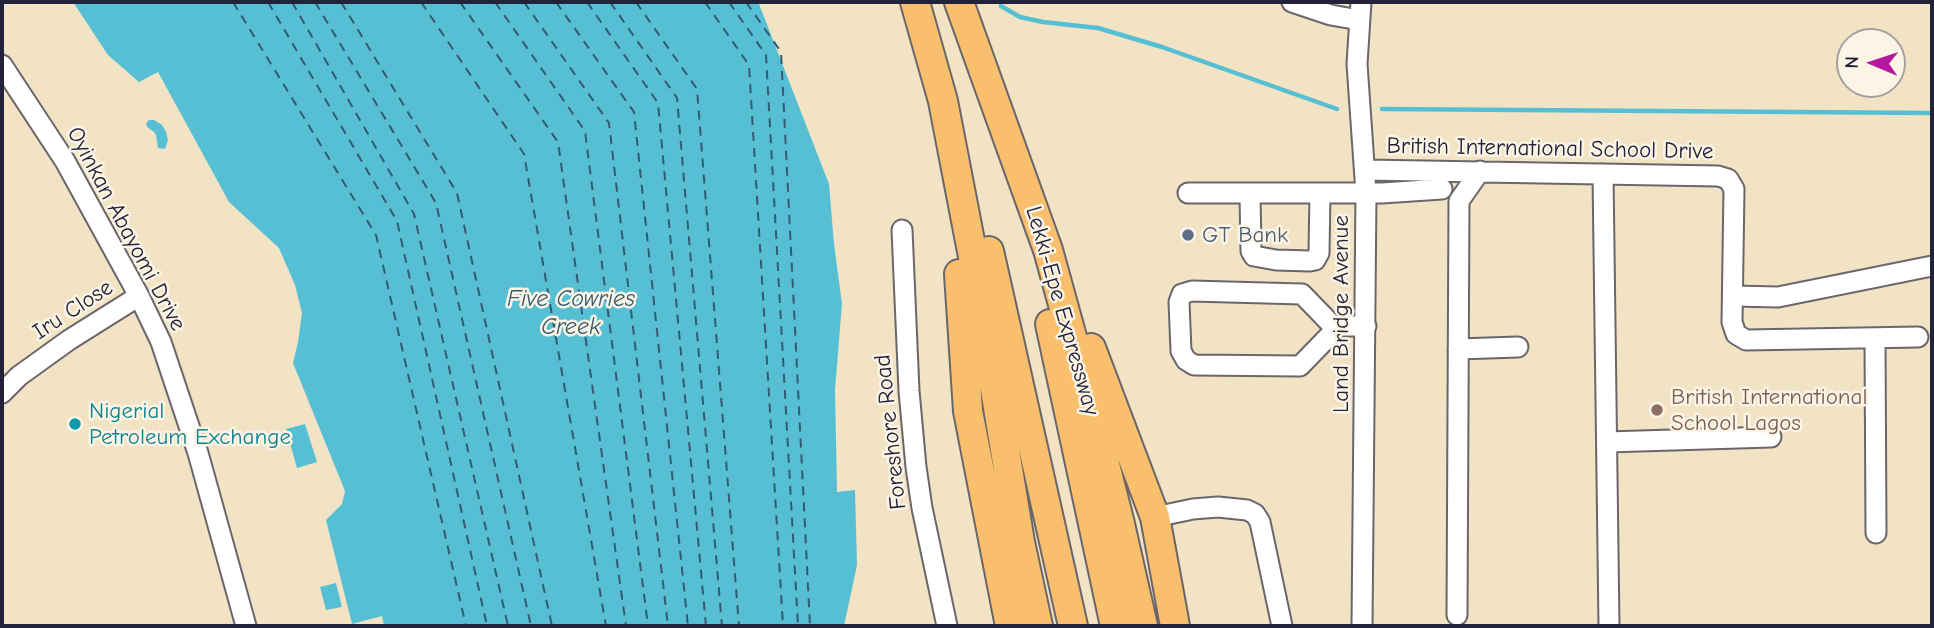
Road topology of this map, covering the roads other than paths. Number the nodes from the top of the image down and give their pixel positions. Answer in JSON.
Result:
{"nodes":[{"id":1,"x":915,"y":2,"type":"edge"},
{"id":2,"x":959,"y":2,"type":"edge"},
{"id":3,"x":1292,"y":2,"type":"edge"},
{"id":4,"x":1360,"y":11,"type":"edge"},
{"id":5,"x":2,"y":65,"type":"edge"},
{"id":6,"x":943,"y":101,"type":"junction"},
{"id":7,"x":1014,"y":153,"type":"junction"},
{"id":8,"x":1365,"y":170,"type":"junction"},
{"id":9,"x":1480,"y":171,"type":"junction"},
{"id":10,"x":1603,"y":174,"type":"junction"},
{"id":11,"x":1442,"y":180,"type":"junction"},
{"id":12,"x":1188,"y":192,"type":"dead end"},
{"id":13,"x":1320,"y":193,"type":"junction"},
{"id":14,"x":1366,"y":193,"type":"junction"},
{"id":15,"x":1250,"y":194,"type":"junction"},
{"id":16,"x":1459,"y":201,"type":"junction"},
{"id":17,"x":902,"y":230,"type":"dead end"},
{"id":18,"x":1932,"y":266,"type":"edge"},
{"id":19,"x":139,"y":296,"type":"junction"},
{"id":20,"x":1733,"y":296,"type":"junction"},
{"id":21,"x":1333,"y":326,"type":"junction"},
{"id":22,"x":1366,"y":326,"type":"junction"},
{"id":23,"x":1918,"y":337,"type":"dead end"},
{"id":24,"x":1875,"y":338,"type":"junction"},
{"id":25,"x":1518,"y":348,"type":"dead end"},
{"id":26,"x":1458,"y":349,"type":"junction"},
{"id":27,"x":1060,"y":369,"type":"junction"},
{"id":28,"x":1019,"y":382,"type":"junction"},
{"id":29,"x":2,"y":393,"type":"edge"},
{"id":30,"x":1771,"y":437,"type":"dead end"},
{"id":31,"x":1607,"y":442,"type":"junction"},
{"id":32,"x":1155,"y":517,"type":"junction"},
{"id":33,"x":1876,"y":533,"type":"dead end"},
{"id":34,"x":1457,"y":615,"type":"dead end"},
{"id":35,"x":246,"y":626,"type":"edge"},
{"id":36,"x":947,"y":626,"type":"edge"},
{"id":37,"x":1010,"y":626,"type":"edge"},
{"id":38,"x":1038,"y":626,"type":"edge"},
{"id":39,"x":1073,"y":626,"type":"edge"},
{"id":40,"x":1115,"y":626,"type":"edge"},
{"id":41,"x":1143,"y":626,"type":"edge"},
{"id":42,"x":1175,"y":626,"type":"edge"},
{"id":43,"x":1282,"y":626,"type":"edge"},
{"id":44,"x":1362,"y":626,"type":"edge"},
{"id":45,"x":1609,"y":626,"type":"edge"}],
"edges":[{"from":1,"to":6,"type":"highway"},
{"from":2,"to":7,"type":"highway","name":"Lekki-Epe Expressway"},
{"from":3,"to":4,"type":"street"},
{"from":4,"to":8,"type":"street","name":"Land Bridge Avenue"},
{"from":5,"to":19,"type":"street","name":"Oyinkan Abayomi Drive"},
{"from":6,"to":28,"type":"highway"},
{"from":6,"to":37,"type":"highway"},
{"from":6,"to":38,"type":"highway"},
{"from":7,"to":27,"type":"highway"},
{"from":7,"to":32,"type":"highway"},
{"from":7,"to":41,"type":"highway","name":"Lekki-Epe Expressway"},
{"from":8,"to":11,"type":"street","name":"British International School Drive"},
{"from":8,"to":14,"type":"street","name":"Land Bridge Avenue"},
{"from":9,"to":10,"type":"street","name":"British International School Drive"},
{"from":9,"to":11,"type":"street","name":"British International School Drive"},
{"from":9,"to":16,"type":"street"},
{"from":10,"to":20,"type":"street","name":"British International School Drive"},
{"from":10,"to":31,"type":"street"},
{"from":11,"to":14,"type":"street"},
{"from":11,"to":16,"type":"street"},
{"from":12,"to":15,"type":"street"},
{"from":13,"to":14,"type":"street"},
{"from":13,"to":15,"type":"street"},
{"from":13,"to":15,"type":"street"},
{"from":14,"to":22,"type":"street","name":"Land Bridge Avenue"},
{"from":16,"to":26,"type":"street"},
{"from":17,"to":36,"type":"street","name":"Foreshore Road"},
{"from":18,"to":20,"type":"street"},
{"from":19,"to":29,"type":"street","name":"Iru Close"},
{"from":19,"to":35,"type":"street","name":"Oyinkan Abayomi Drive"},
{"from":20,"to":24,"type":"street","name":"British International School Drive"},
{"from":21,"to":21,"type":"street"},
{"from":21,"to":22,"type":"street"},
{"from":22,"to":44,"type":"street","name":"Land Bridge Avenue"},
{"from":23,"to":24,"type":"street","name":"British International School Drive"},
{"from":24,"to":33,"type":"street"},
{"from":25,"to":26,"type":"street"},
{"from":26,"to":34,"type":"street"},
{"from":27,"to":28,"type":"highway"},
{"from":27,"to":40,"type":"highway"},
{"from":28,"to":39,"type":"highway"},
{"from":30,"to":31,"type":"street"},
{"from":31,"to":45,"type":"street"},
{"from":32,"to":42,"type":"highway"},
{"from":32,"to":43,"type":"street"}]}
